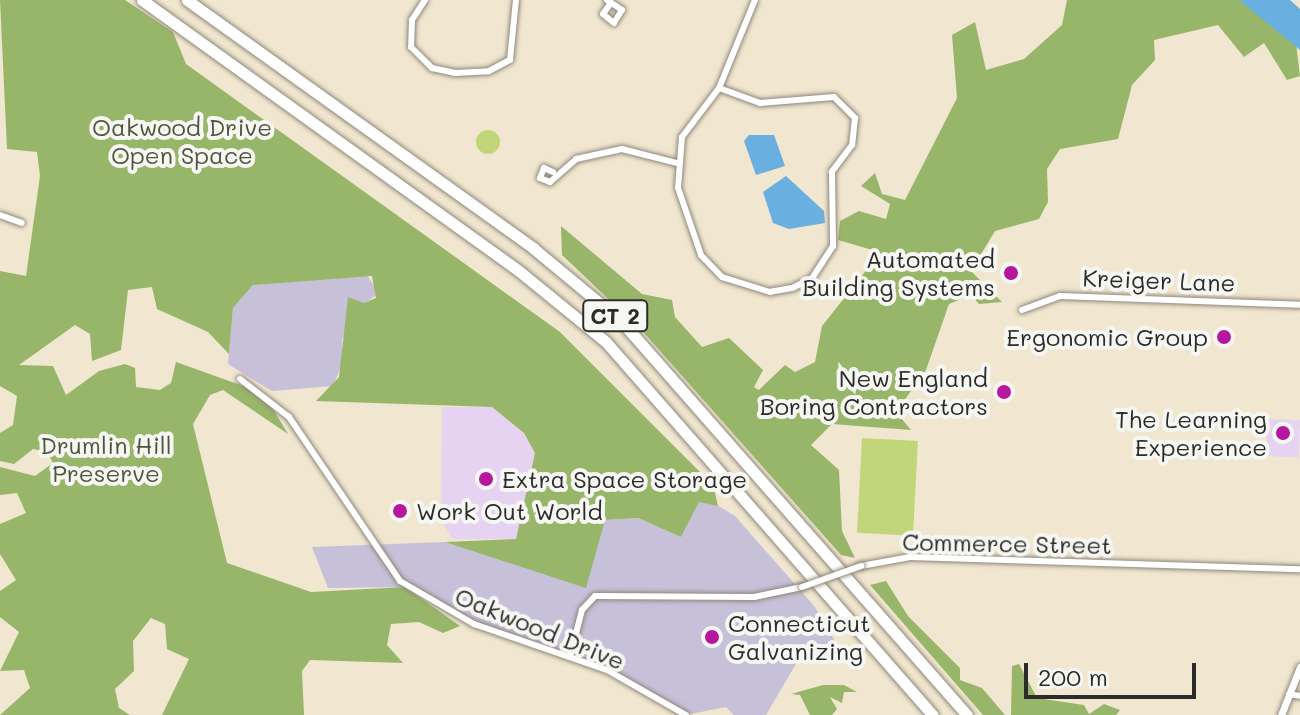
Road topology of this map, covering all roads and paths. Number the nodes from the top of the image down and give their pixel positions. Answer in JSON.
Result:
{"nodes":[{"id":1,"x":142,"y":0,"type":"edge"},
{"id":2,"x":187,"y":0,"type":"edge"},
{"id":3,"x":425,"y":0,"type":"edge"},
{"id":4,"x":516,"y":0,"type":"edge"},
{"id":5,"x":755,"y":0,"type":"edge"},
{"id":6,"x":719,"y":88,"type":"junction"},
{"id":7,"x":677,"y":163,"type":"junction"},
{"id":8,"x":553,"y":172,"type":"dead end"},
{"id":9,"x":0,"y":215,"type":"edge"},
{"id":10,"x":22,"y":223,"type":"dead end"},
{"id":11,"x":1300,"y":305,"type":"edge"},
{"id":12,"x":1022,"y":310,"type":"dead end"},
{"id":13,"x":240,"y":379,"type":"dead end"},
{"id":14,"x":1300,"y":569,"type":"edge"},
{"id":15,"x":570,"y":657,"type":"junction"},
{"id":16,"x":1300,"y":667,"type":"edge"},
{"id":17,"x":1289,"y":694,"type":"junction"},
{"id":18,"x":1300,"y":696,"type":"edge"},
{"id":19,"x":686,"y":715,"type":"edge"},
{"id":20,"x":933,"y":715,"type":"edge"},
{"id":21,"x":967,"y":715,"type":"edge"},
{"id":22,"x":1281,"y":715,"type":"edge"}],
"edges":[{"from":1,"to":20,"type":"highway","number":"CT 2"},
{"from":2,"to":21,"type":"highway","number":"CT 2"},
{"from":3,"to":4,"type":"street"},
{"from":5,"to":6,"type":"street"},
{"from":6,"to":7,"type":"street"},
{"from":6,"to":7,"type":"street"},
{"from":7,"to":8,"type":"street"},
{"from":9,"to":10,"type":"street"},
{"from":11,"to":12,"type":"street","name":"Kreiger Lane"},
{"from":13,"to":15,"type":"street","name":"Oakwood Drive"},
{"from":14,"to":15,"type":"street","name":"Commerce Street","bridge":true},
{"from":15,"to":19,"type":"street","name":"Oakwood Drive"},
{"from":16,"to":17,"type":"street"},
{"from":17,"to":18,"type":"street"},
{"from":17,"to":22,"type":"street"}]}
